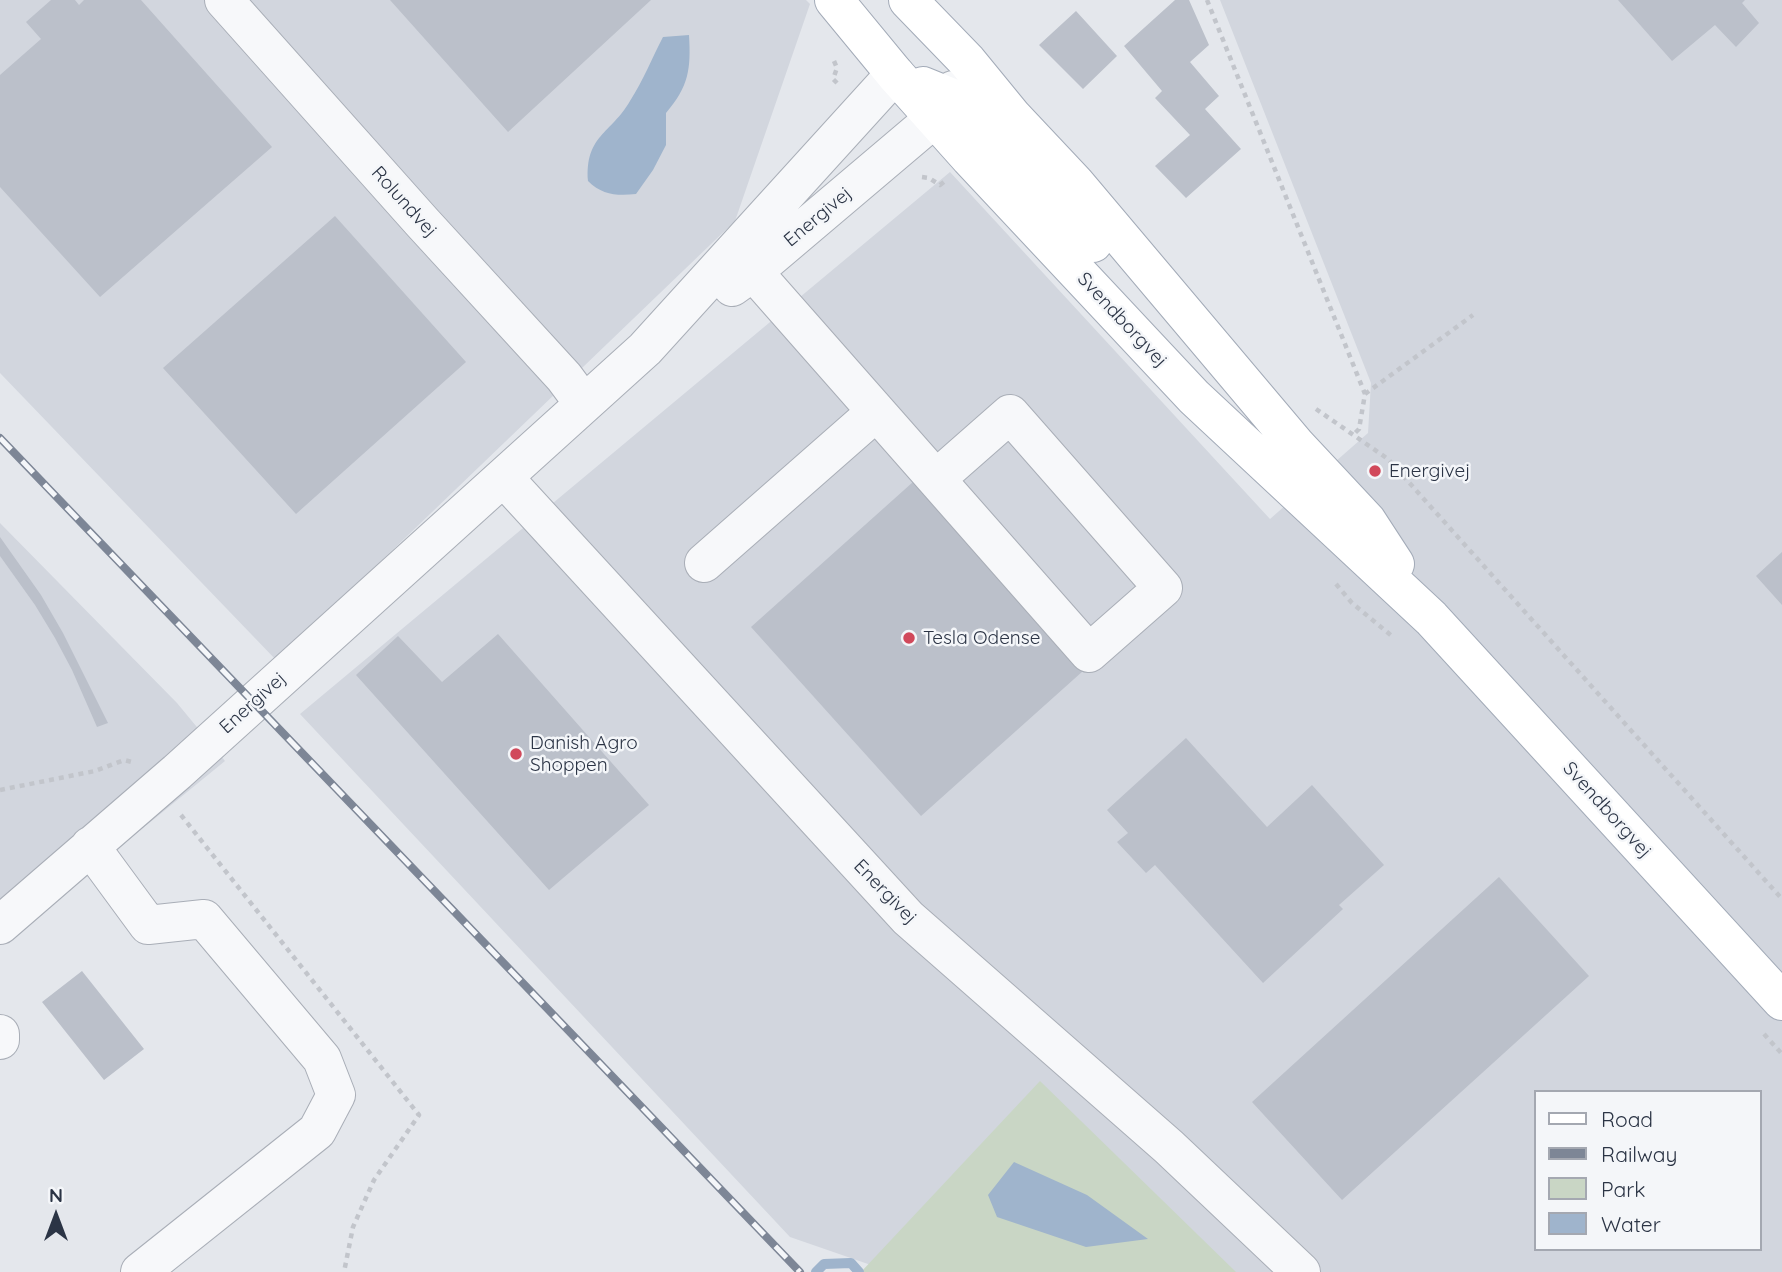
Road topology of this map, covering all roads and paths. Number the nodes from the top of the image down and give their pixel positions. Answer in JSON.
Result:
{"nodes":[{"id":1,"x":224,"y":0,"type":"edge"},
{"id":2,"x":834,"y":0,"type":"edge"},
{"id":3,"x":908,"y":0,"type":"edge"},
{"id":4,"x":1207,"y":0,"type":"edge"},
{"id":5,"x":967,"y":61,"type":"junction"},
{"id":6,"x":895,"y":74,"type":"junction"},
{"id":7,"x":943,"y":107,"type":"junction"},
{"id":8,"x":744,"y":261,"type":"junction"},
{"id":9,"x":1473,"y":315,"type":"dead end"},
{"id":10,"x":1365,"y":394,"type":"junction"},
{"id":11,"x":584,"y":404,"type":"junction"},
{"id":12,"x":876,"y":412,"type":"junction"},
{"id":13,"x":1296,"y":446,"type":"junction"},
{"id":14,"x":504,"y":478,"type":"junction"},
{"id":15,"x":936,"y":479,"type":"junction"},
{"id":16,"x":704,"y":563,"type":"dead end"},
{"id":17,"x":1432,"y":618,"type":"junction"},
{"id":18,"x":168,"y":780,"type":"junction"},
{"id":19,"x":0,"y":790,"type":"edge"},
{"id":20,"x":90,"y":846,"type":"junction"},
{"id":21,"x":1782,"y":899,"type":"edge"},
{"id":22,"x":0,"y":925,"type":"edge"},
{"id":23,"x":1782,"y":1001,"type":"edge"},
{"id":24,"x":0,"y":1034,"type":"edge"},
{"id":25,"x":0,"y":1040,"type":"edge"},
{"id":26,"x":140,"y":1272,"type":"edge"},
{"id":27,"x":344,"y":1272,"type":"edge"},
{"id":28,"x":1301,"y":1272,"type":"edge"}],
"edges":[{"from":1,"to":11,"type":"street","name":"Rolundvej"},
{"from":2,"to":6,"type":"main road","name":"Svendborgvej"},
{"from":3,"to":5,"type":"main road","name":"Svendborgvej"},
{"from":4,"to":10,"type":"path"},
{"from":5,"to":7,"type":"street","name":"Energivej"},
{"from":5,"to":13,"type":"main road","name":"Svendborgvej"},
{"from":6,"to":7,"type":"main road","name":"Svendborgvej"},
{"from":6,"to":8,"type":"street","name":"Energivej"},
{"from":7,"to":8,"type":"street","name":"Energivej"},
{"from":7,"to":13,"type":"main road"},
{"from":7,"to":17,"type":"main road","name":"Svendborgvej"},
{"from":8,"to":11,"type":"street","name":"Energivej"},
{"from":8,"to":12,"type":"street"},
{"from":9,"to":10,"type":"path"},
{"from":10,"to":21,"type":"path"},
{"from":11,"to":14,"type":"street","name":"Energivej"},
{"from":12,"to":15,"type":"street"},
{"from":12,"to":16,"type":"street"},
{"from":13,"to":17,"type":"main road","name":"Svendborgvej"},
{"from":14,"to":18,"type":"street","name":"Energivej"},
{"from":14,"to":28,"type":"street","name":"Energivej"},
{"from":15,"to":15,"type":"street"},
{"from":17,"to":23,"type":"main road","name":"Svendborgvej"},
{"from":18,"to":19,"type":"path"},
{"from":18,"to":20,"type":"street","name":"Energivej"},
{"from":18,"to":27,"type":"path"},
{"from":20,"to":22,"type":"street","name":"Energivej"},
{"from":20,"to":26,"type":"street"},
{"from":24,"to":25,"type":"street"}]}
